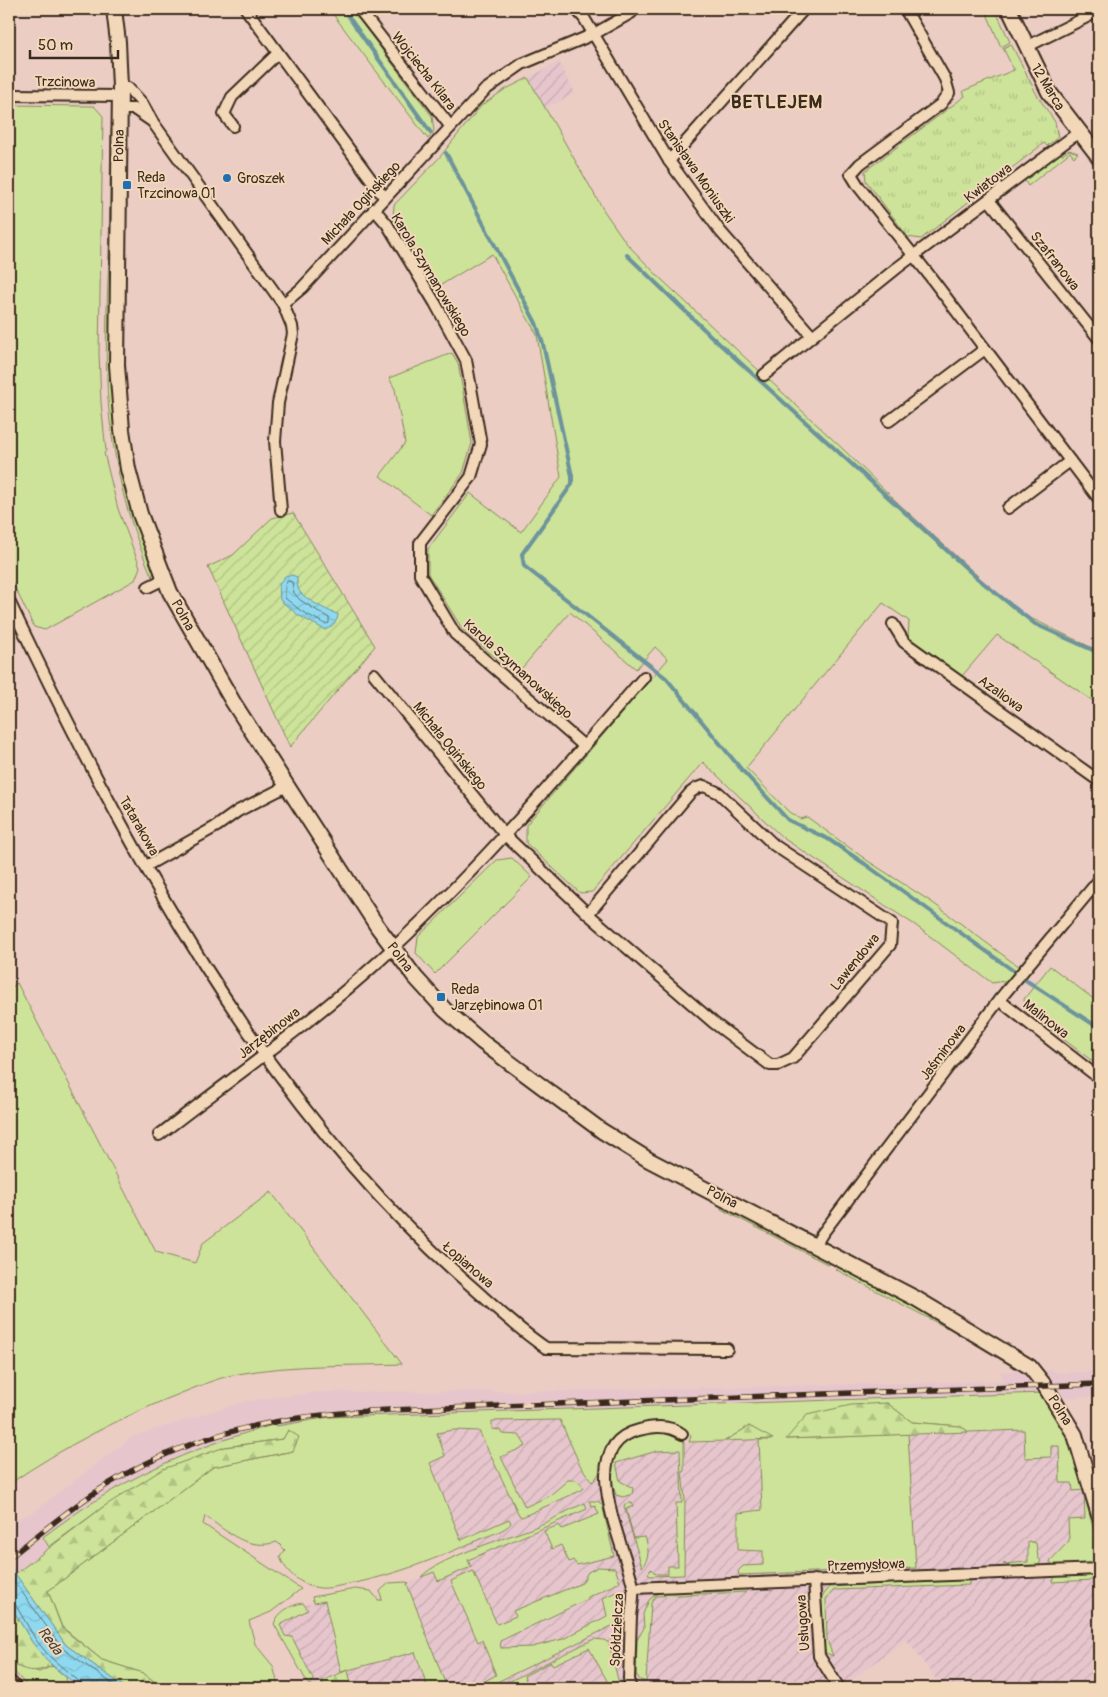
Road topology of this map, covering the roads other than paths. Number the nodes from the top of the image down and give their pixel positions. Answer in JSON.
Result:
{"nodes":[{"id":1,"x":114,"y":9,"type":"edge"},
{"id":2,"x":246,"y":9,"type":"edge"},
{"id":3,"x":359,"y":9,"type":"edge"},
{"id":4,"x":576,"y":9,"type":"edge"},
{"id":5,"x":634,"y":9,"type":"edge"},
{"id":6,"x":804,"y":9,"type":"edge"},
{"id":7,"x":904,"y":9,"type":"edge"},
{"id":8,"x":1009,"y":9,"type":"edge"},
{"id":9,"x":1099,"y":11,"type":"edge"},
{"id":10,"x":594,"y":34,"type":"junction"},
{"id":11,"x":1026,"y":47,"type":"junction"},
{"id":12,"x":277,"y":54,"type":"junction"},
{"id":13,"x":9,"y":95,"type":"edge"},
{"id":14,"x":120,"y":97,"type":"junction"},
{"id":15,"x":152,"y":121,"type":"junction"},
{"id":16,"x":232,"y":126,"type":"dead end"},
{"id":17,"x":450,"y":126,"type":"junction"},
{"id":18,"x":1079,"y":132,"type":"junction"},
{"id":19,"x":1099,"y":158,"type":"edge"},
{"id":20,"x":669,"y":160,"type":"junction"},
{"id":21,"x":384,"y":197,"type":"junction"},
{"id":22,"x":989,"y":200,"type":"junction"},
{"id":23,"x":374,"y":209,"type":"junction"},
{"id":24,"x":912,"y":256,"type":"junction"},
{"id":25,"x":283,"y":304,"type":"junction"},
{"id":26,"x":812,"y":336,"type":"junction"},
{"id":27,"x":1099,"y":339,"type":"edge"},
{"id":28,"x":985,"y":349,"type":"junction"},
{"id":29,"x":764,"y":375,"type":"dead end"},
{"id":30,"x":889,"y":421,"type":"dead end"},
{"id":31,"x":1070,"y":461,"type":"junction"},
{"id":32,"x":1099,"y":499,"type":"edge"},
{"id":33,"x":1008,"y":508,"type":"dead end"},
{"id":34,"x":281,"y":510,"type":"dead end"},
{"id":35,"x":164,"y":579,"type":"junction"},
{"id":36,"x":148,"y":587,"type":"dead end"},
{"id":37,"x":9,"y":601,"type":"edge"},
{"id":38,"x":893,"y":624,"type":"dead end"},
{"id":39,"x":374,"y":674,"type":"dead end"},
{"id":40,"x":644,"y":677,"type":"dead end"},
{"id":41,"x":584,"y":746,"type":"junction"},
{"id":42,"x":1099,"y":782,"type":"edge"},
{"id":43,"x":287,"y":786,"type":"junction"},
{"id":44,"x":505,"y":835,"type":"junction"},
{"id":45,"x":146,"y":866,"type":"junction"},
{"id":46,"x":1099,"y":880,"type":"edge"},
{"id":47,"x":588,"y":914,"type":"junction"},
{"id":48,"x":392,"y":948,"type":"junction"},
{"id":49,"x":999,"y":1000,"type":"junction"},
{"id":50,"x":264,"y":1054,"type":"junction"},
{"id":51,"x":1099,"y":1078,"type":"edge"},
{"id":52,"x":159,"y":1135,"type":"dead end"},
{"id":53,"x":815,"y":1246,"type":"junction"},
{"id":54,"x":727,"y":1349,"type":"dead end"},
{"id":55,"x":682,"y":1434,"type":"dead end"},
{"id":56,"x":1099,"y":1515,"type":"edge"},
{"id":57,"x":1099,"y":1569,"type":"edge"},
{"id":58,"x":814,"y":1580,"type":"junction"},
{"id":59,"x":633,"y":1588,"type":"junction"},
{"id":60,"x":9,"y":1684,"type":"edge"},
{"id":61,"x":12,"y":1688,"type":"edge"},
{"id":62,"x":630,"y":1688,"type":"edge"},
{"id":63,"x":840,"y":1688,"type":"edge"}],
"edges":[{"from":1,"to":14,"type":"street","name":"Polna"},
{"from":2,"to":12,"type":"street"},
{"from":3,"to":17,"type":"street","name":"Wojciecha Kilara"},
{"from":4,"to":10,"type":"street","name":"Stanisława Moniuszki"},
{"from":5,"to":10,"type":"street","name":"Michała Ogińskiego"},
{"from":6,"to":20,"type":"street"},
{"from":7,"to":24,"type":"street"},
{"from":8,"to":11,"type":"street","name":"12 Marca"},
{"from":9,"to":11,"type":"street"},
{"from":10,"to":17,"type":"street","name":"Michała Ogińskiego"},
{"from":10,"to":20,"type":"street","name":"Stanisława Moniuszki"},
{"from":11,"to":18,"type":"street","name":"12 Marca"},
{"from":12,"to":16,"type":"street"},
{"from":12,"to":21,"type":"street"},
{"from":13,"to":14,"type":"street","name":"Trzcinowa"},
{"from":14,"to":15,"type":"street"},
{"from":14,"to":15,"type":"street"},
{"from":14,"to":35,"type":"street","name":"Polna"},
{"from":15,"to":25,"type":"street"},
{"from":17,"to":21,"type":"street","name":"Michała Ogińskiego"},
{"from":18,"to":19,"type":"street","name":"12 Marca"},
{"from":18,"to":22,"type":"street","name":"Kwiatowa"},
{"from":20,"to":26,"type":"street","name":"Stanisława Moniuszki"},
{"from":21,"to":23,"type":"street","name":"Michała Ogińskiego"},
{"from":22,"to":24,"type":"street","name":"Kwiatowa"},
{"from":22,"to":27,"type":"street","name":"Szafranowa"},
{"from":23,"to":25,"type":"street","name":"Michała Ogińskiego"},
{"from":23,"to":41,"type":"street","name":"Karola Szymanowskiego"},
{"from":24,"to":26,"type":"street","name":"Kwiatowa"},
{"from":24,"to":28,"type":"street"},
{"from":25,"to":34,"type":"street"},
{"from":26,"to":29,"type":"street","name":"Kwiatowa"},
{"from":28,"to":30,"type":"street"},
{"from":28,"to":31,"type":"street"},
{"from":31,"to":32,"type":"street"},
{"from":31,"to":33,"type":"street"},
{"from":35,"to":36,"type":"street"},
{"from":35,"to":43,"type":"street","name":"Polna"},
{"from":37,"to":45,"type":"street","name":"Tatarakowa"},
{"from":38,"to":42,"type":"street","name":"Azaliowa"},
{"from":39,"to":44,"type":"street","name":"Michała Ogińskiego"},
{"from":40,"to":41,"type":"street"},
{"from":41,"to":44,"type":"street"},
{"from":43,"to":45,"type":"street"},
{"from":43,"to":48,"type":"street","name":"Polna"},
{"from":44,"to":47,"type":"street","name":"Lawendowa"},
{"from":44,"to":48,"type":"street"},
{"from":45,"to":50,"type":"street","name":"Tatarakowa"},
{"from":46,"to":49,"type":"street","name":"Jaśminowa"},
{"from":47,"to":47,"type":"street","name":"Lawendowa"},
{"from":48,"to":50,"type":"street","name":"Jarzębinowa"},
{"from":48,"to":53,"type":"street","name":"Polna"},
{"from":49,"to":51,"type":"street","name":"Malinowa"},
{"from":49,"to":53,"type":"street","name":"Jaśminowa"},
{"from":50,"to":52,"type":"street","name":"Jarzębinowa"},
{"from":50,"to":54,"type":"street","name":"Łopianowa"},
{"from":53,"to":56,"type":"street","name":"Polna"},
{"from":55,"to":59,"type":"street","name":"Spółdzielcza"},
{"from":57,"to":58,"type":"street","name":"Przemysłowa"},
{"from":58,"to":59,"type":"street","name":"Przemysłowa"},
{"from":58,"to":63,"type":"street","name":"Usługowa"},
{"from":59,"to":62,"type":"street","name":"Spółdzielcza"},
{"from":60,"to":61,"type":"main road"}]}
